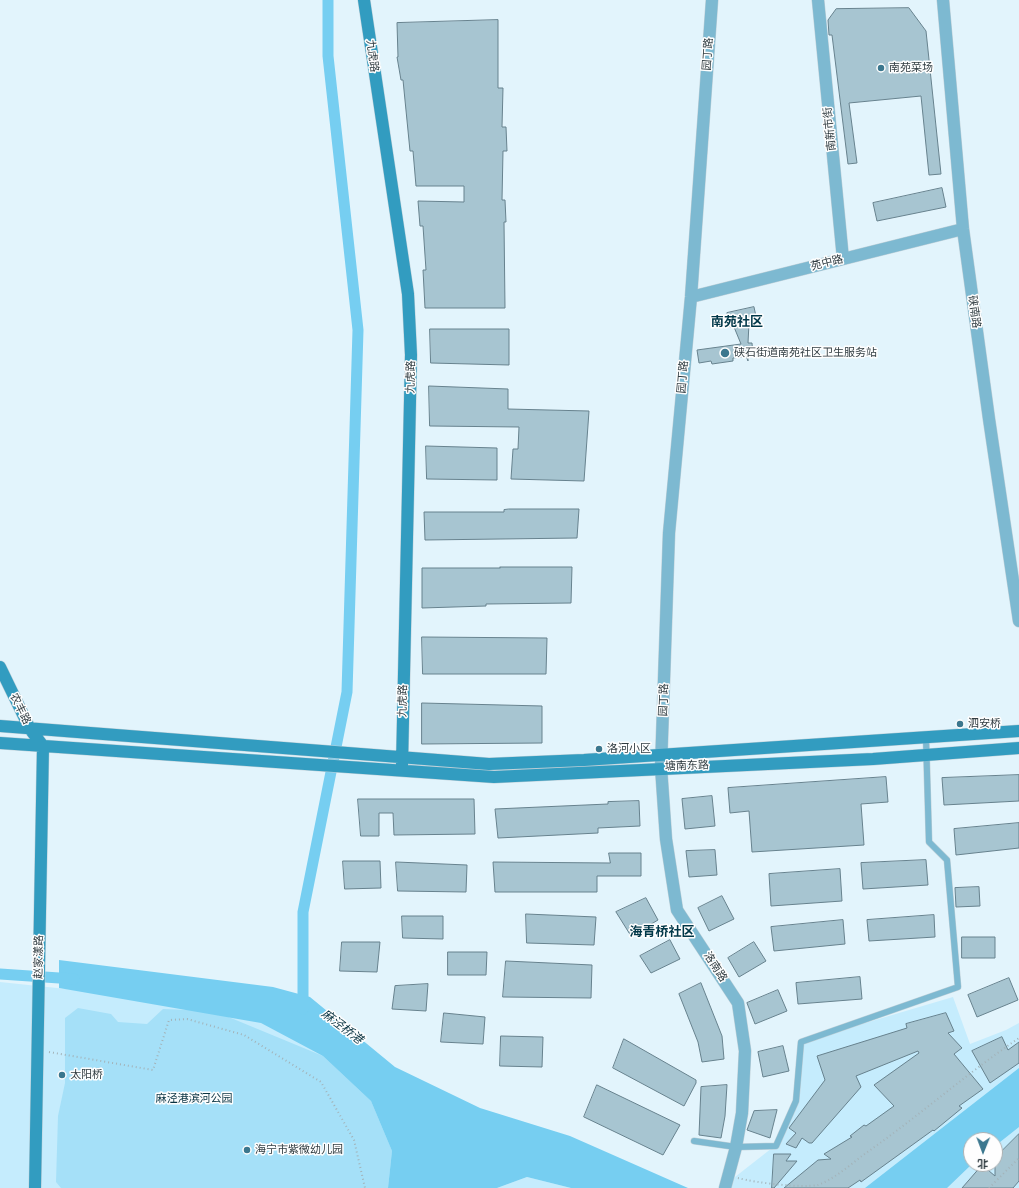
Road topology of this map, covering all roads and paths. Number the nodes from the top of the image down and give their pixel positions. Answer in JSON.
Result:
{"nodes":[{"id":1,"x":364,"y":0,"type":"edge"},
{"id":2,"x":712,"y":0,"type":"edge"},
{"id":3,"x":818,"y":0,"type":"edge"},
{"id":4,"x":943,"y":0,"type":"edge"},
{"id":5,"x":963,"y":229,"type":"junction"},
{"id":6,"x":842,"y":259,"type":"junction"},
{"id":7,"x":690,"y":297,"type":"junction"},
{"id":8,"x":1019,"y":621,"type":"edge"},
{"id":9,"x":0,"y":666,"type":"edge"},
{"id":10,"x":0,"y":726,"type":"edge"},
{"id":11,"x":30,"y":729,"type":"junction"},
{"id":12,"x":1019,"y":731,"type":"edge"},
{"id":13,"x":926,"y":738,"type":"junction"},
{"id":14,"x":0,"y":743,"type":"edge"},
{"id":15,"x":43,"y":746,"type":"junction"},
{"id":16,"x":1019,"y":748,"type":"edge"},
{"id":17,"x":662,"y":755,"type":"junction"},
{"id":18,"x":926,"y":755,"type":"junction"},
{"id":19,"x":402,"y":757,"type":"junction"},
{"id":20,"x":661,"y":767,"type":"junction"},
{"id":21,"x":401,"y":770,"type":"junction"},
{"id":22,"x":1019,"y":1038,"type":"edge"},
{"id":23,"x":38,"y":1050,"type":"junction"},
{"id":24,"x":694,"y":1141,"type":"dead end"},
{"id":25,"x":736,"y":1147,"type":"junction"},
{"id":26,"x":1019,"y":1158,"type":"edge"},
{"id":27,"x":727,"y":1182,"type":"edge"},
{"id":28,"x":35,"y":1188,"type":"edge"},
{"id":29,"x":364,"y":1188,"type":"edge"},
{"id":30,"x":989,"y":1188,"type":"edge"}],
"edges":[{"from":1,"to":19,"type":"main road","name":"九虎路"},
{"from":2,"to":7,"type":"street","name":"园丁路"},
{"from":3,"to":6,"type":"street","name":"南新市街"},
{"from":4,"to":5,"type":"street","name":"硖南路"},
{"from":5,"to":6,"type":"street","name":"苑中路"},
{"from":5,"to":8,"type":"street","name":"硖南路"},
{"from":6,"to":7,"type":"street","name":"苑中路"},
{"from":7,"to":17,"type":"street","name":"园丁路"},
{"from":9,"to":11,"type":"main road","name":"农丰路"},
{"from":10,"to":11,"type":"main road","name":"塘南东路"},
{"from":11,"to":15,"type":"main road"},
{"from":11,"to":19,"type":"main road","name":"塘南东路"},
{"from":12,"to":13,"type":"main road","name":"塘南东路"},
{"from":13,"to":17,"type":"main road","name":"塘南东路"},
{"from":13,"to":18,"type":"lane"},
{"from":14,"to":15,"type":"main road","name":"塘南东路"},
{"from":15,"to":21,"type":"main road","name":"塘南东路"},
{"from":15,"to":23,"type":"main road","name":"赵家漾路"},
{"from":16,"to":18,"type":"main road","name":"塘南东路"},
{"from":17,"to":19,"type":"main road","name":"塘南东路"},
{"from":17,"to":20,"type":"street","name":"洛南路"},
{"from":18,"to":20,"type":"main road","name":"塘南东路"},
{"from":18,"to":25,"type":"lane"},
{"from":19,"to":21,"type":"main road","name":"九虎路"},
{"from":20,"to":21,"type":"main road","name":"塘南东路"},
{"from":20,"to":25,"type":"street","name":"洛南路"},
{"from":22,"to":27,"type":"path"},
{"from":23,"to":28,"type":"main road","name":"赵家漾路"},
{"from":23,"to":29,"type":"path"},
{"from":24,"to":25,"type":"lane"},
{"from":25,"to":27,"type":"street","name":"洛南路"},
{"from":26,"to":30,"type":"path"}]}
